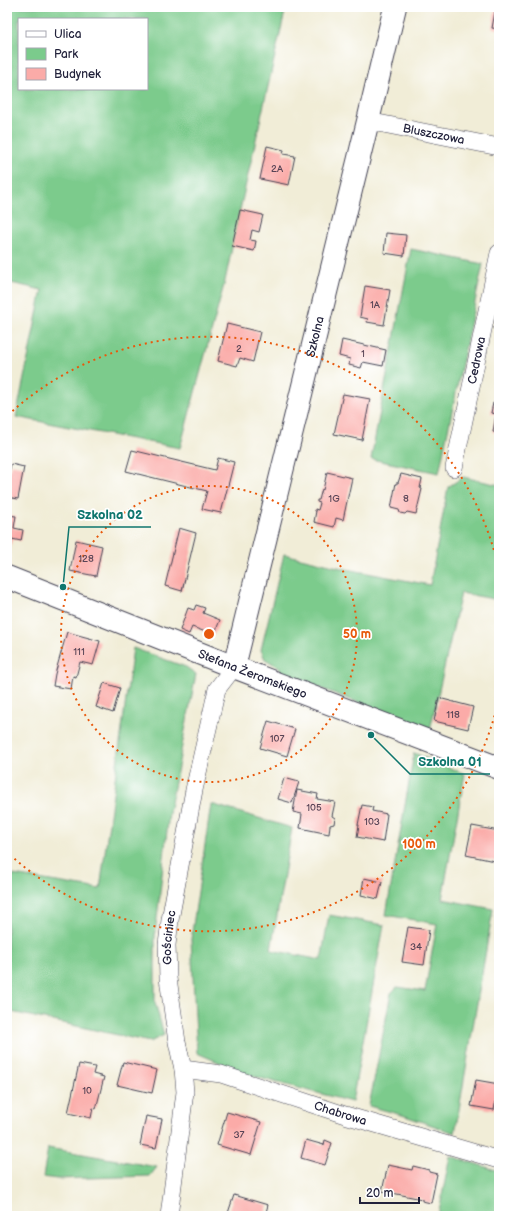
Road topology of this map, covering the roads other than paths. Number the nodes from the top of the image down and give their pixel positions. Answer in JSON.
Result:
{"nodes":[{"id":1,"x":394,"y":7,"type":"edge"},
{"id":2,"x":368,"y":121,"type":"junction"},
{"id":3,"x":499,"y":147,"type":"edge"},
{"id":4,"x":499,"y":253,"type":"edge"},
{"id":5,"x":454,"y":468,"type":"dead end"},
{"id":6,"x":7,"y":577,"type":"edge"},
{"id":7,"x":234,"y":667,"type":"junction"},
{"id":8,"x":499,"y":768,"type":"edge"},
{"id":9,"x":183,"y":1069,"type":"junction"},
{"id":10,"x":499,"y":1160,"type":"edge"},
{"id":11,"x":170,"y":1216,"type":"edge"}],
"edges":[{"from":1,"to":2,"type":"street","name":"Szkolna"},
{"from":2,"to":3,"type":"street","name":"Bluszczowa"},
{"from":2,"to":7,"type":"street","name":"Szkolna"},
{"from":4,"to":5,"type":"street","name":"Cedrowa"},
{"from":6,"to":7,"type":"street","name":"Stefana Żeromskiego"},
{"from":7,"to":8,"type":"street","name":"Stefana Żeromskiego"},
{"from":7,"to":9,"type":"street","name":"Gościniec"},
{"from":9,"to":10,"type":"street","name":"Chabrowa"},
{"from":9,"to":11,"type":"street","name":"Gościniec"}]}
